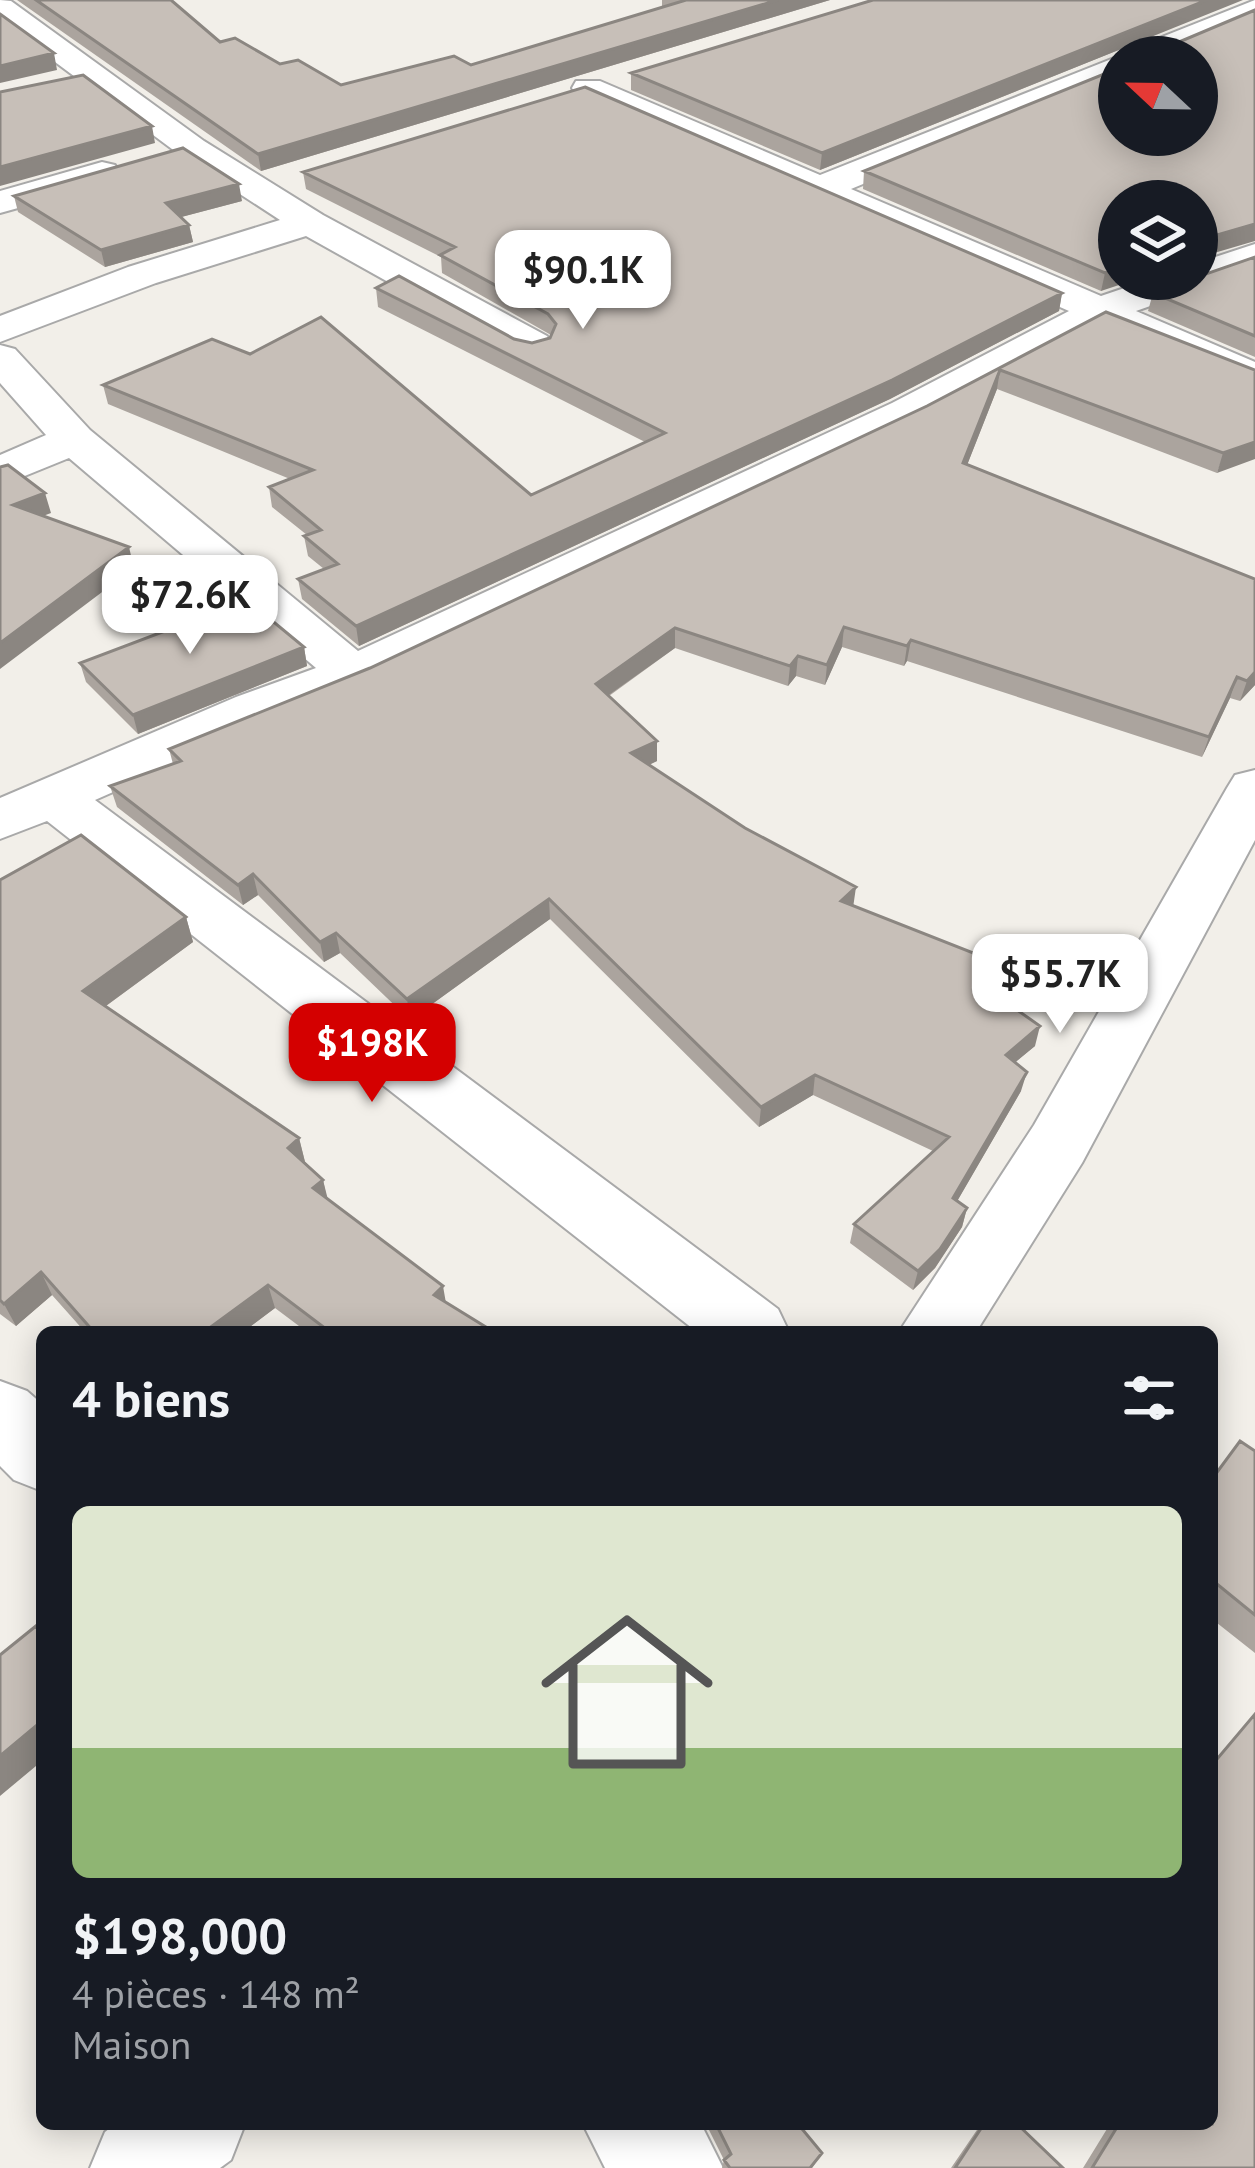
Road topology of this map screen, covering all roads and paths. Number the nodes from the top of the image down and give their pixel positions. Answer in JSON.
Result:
{"nodes":[{"id":1,"x":0,"y":7,"type":"edge"},
{"id":2,"x":1255,"y":9,"type":"edge"},
{"id":3,"x":1190,"y":36,"type":"edge"},
{"id":4,"x":632,"y":74,"type":"edge"},
{"id":5,"x":1098,"y":75,"type":"edge"},
{"id":6,"x":93,"y":76,"type":"junction"},
{"id":7,"x":47,"y":86,"type":"edge"},
{"id":8,"x":192,"y":148,"type":"junction"},
{"id":9,"x":301,"y":174,"type":"edge"},
{"id":10,"x":823,"y":187,"type":"junction"},
{"id":11,"x":257,"y":188,"type":"junction"},
{"id":12,"x":0,"y":202,"type":"edge"},
{"id":13,"x":310,"y":223,"type":"junction"},
{"id":14,"x":1255,"y":256,"type":"edge"},
{"id":15,"x":1218,"y":269,"type":"edge"},
{"id":16,"x":1128,"y":300,"type":"edge"},
{"id":17,"x":1105,"y":308,"type":"junction"},
{"id":18,"x":0,"y":330,"type":"edge"},
{"id":19,"x":532,"y":345,"type":"edge"},
{"id":20,"x":0,"y":358,"type":"edge"},
{"id":21,"x":1255,"y":377,"type":"edge"},
{"id":22,"x":74,"y":439,"type":"junction"},
{"id":23,"x":0,"y":472,"type":"edge"},
{"id":24,"x":353,"y":673,"type":"junction"},
{"id":25,"x":1255,"y":790,"type":"edge"},
{"id":26,"x":27,"y":809,"type":"edge"},
{"id":27,"x":744,"y":1326,"type":"edge"},
{"id":28,"x":940,"y":1326,"type":"edge"},
{"id":29,"x":0,"y":1415,"type":"edge"},
{"id":30,"x":36,"y":1449,"type":"edge"},
{"id":31,"x":188,"y":2130,"type":"edge"},
{"id":32,"x":638,"y":2130,"type":"edge"},
{"id":33,"x":141,"y":2168,"type":"edge"},
{"id":34,"x":672,"y":2168,"type":"edge"}],
"edges":[{"from":1,"to":6,"type":"street"},
{"from":2,"to":3,"type":"street"},
{"from":4,"to":10,"type":"street"},
{"from":5,"to":10,"type":"street"},
{"from":6,"to":7,"type":"street"},
{"from":6,"to":8,"type":"street"},
{"from":8,"to":11,"type":"street"},
{"from":8,"to":12,"type":"street"},
{"from":9,"to":11,"type":"street"},
{"from":10,"to":17,"type":"street"},
{"from":11,"to":13,"type":"street"},
{"from":13,"to":18,"type":"street"},
{"from":13,"to":19,"type":"street"},
{"from":14,"to":15,"type":"street"},
{"from":16,"to":17,"type":"street"},
{"from":17,"to":21,"type":"street"},
{"from":17,"to":24,"type":"street"},
{"from":20,"to":22,"type":"street"},
{"from":22,"to":23,"type":"street"},
{"from":22,"to":24,"type":"street"},
{"from":24,"to":26,"type":"street"},
{"from":25,"to":28,"type":"street"},
{"from":26,"to":27,"type":"street"},
{"from":29,"to":30,"type":"street"},
{"from":31,"to":33,"type":"street"},
{"from":32,"to":34,"type":"street"}]}
